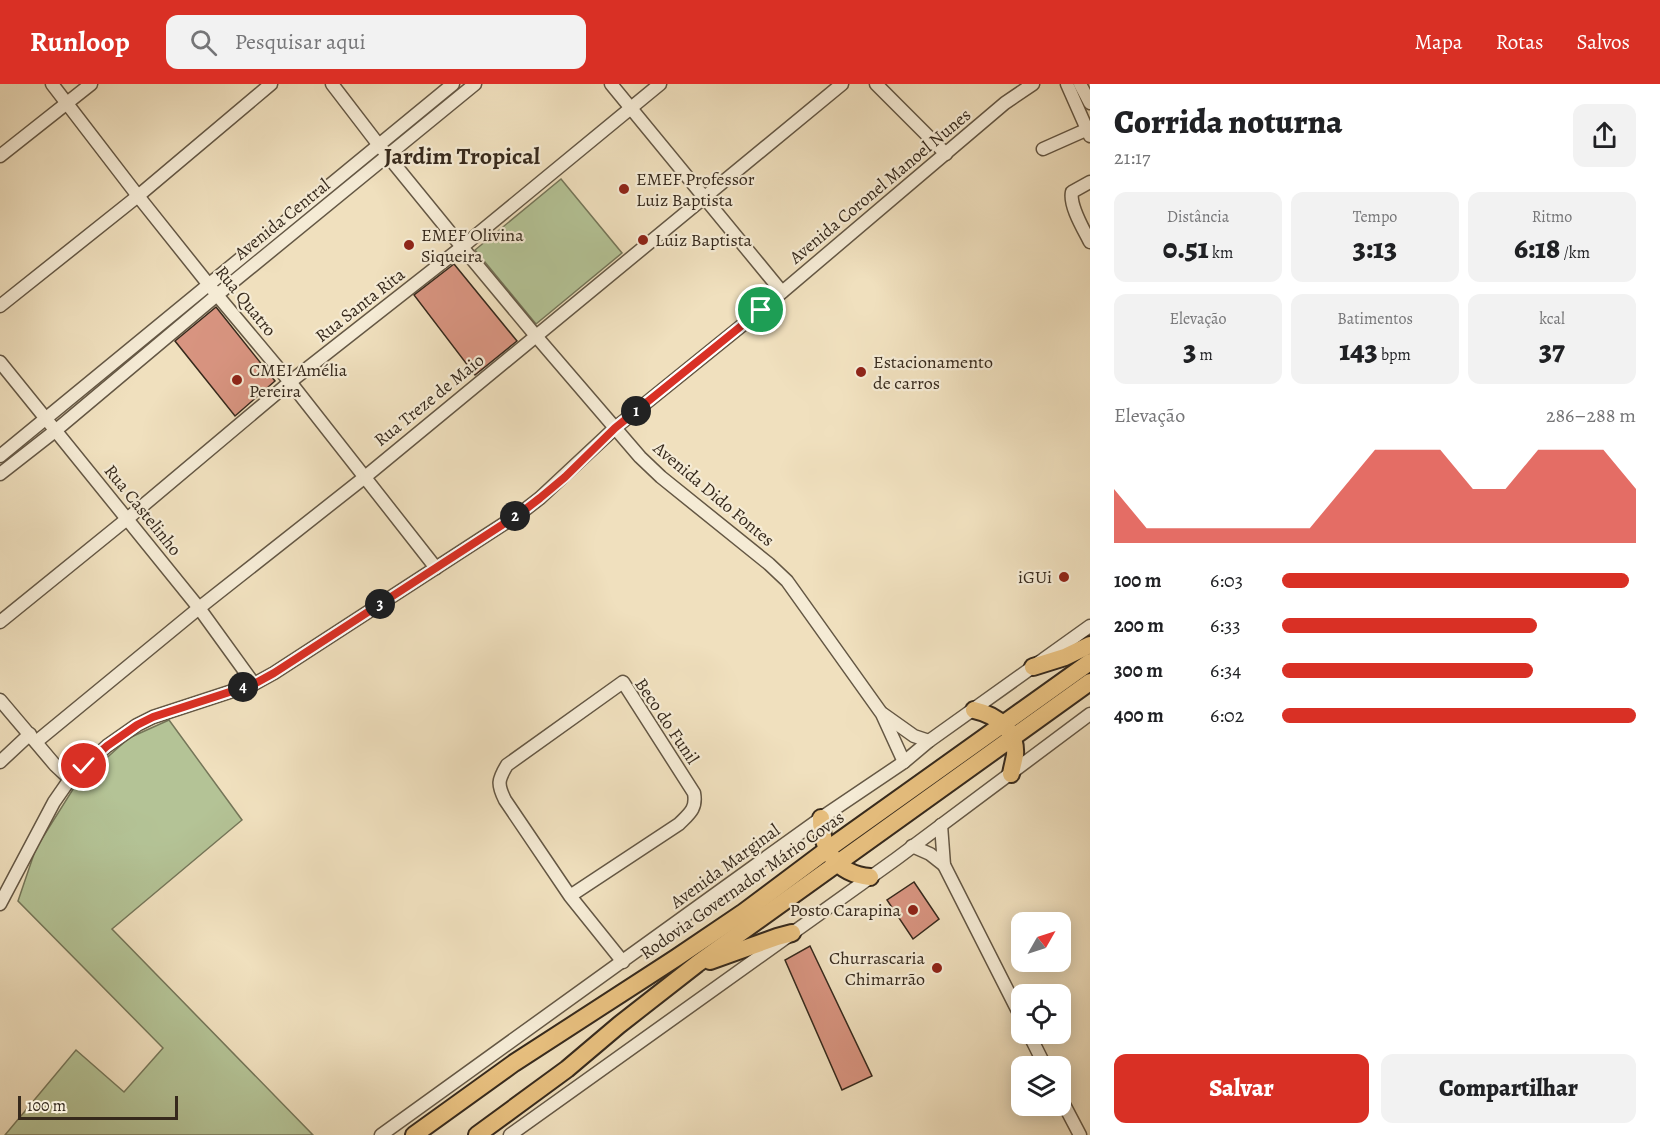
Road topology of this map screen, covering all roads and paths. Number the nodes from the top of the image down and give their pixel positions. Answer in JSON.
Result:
{"nodes":[{"id":1,"x":52,"y":84,"type":"edge"},
{"id":2,"x":91,"y":84,"type":"edge"},
{"id":3,"x":271,"y":84,"type":"edge"},
{"id":4,"x":332,"y":84,"type":"edge"},
{"id":5,"x":453,"y":84,"type":"edge"},
{"id":6,"x":475,"y":84,"type":"edge"},
{"id":7,"x":611,"y":84,"type":"edge"},
{"id":8,"x":660,"y":84,"type":"edge"},
{"id":9,"x":842,"y":84,"type":"edge"},
{"id":10,"x":876,"y":84,"type":"edge"},
{"id":11,"x":1033,"y":84,"type":"edge"},
{"id":12,"x":1067,"y":84,"type":"edge"},
{"id":13,"x":1080,"y":84,"type":"edge"},
{"id":14,"x":67,"y":103,"type":"junction"},
{"id":15,"x":1090,"y":103,"type":"edge"},
{"id":16,"x":631,"y":108,"type":"junction"},
{"id":17,"x":1089,"y":133,"type":"edge"},
{"id":18,"x":378,"y":144,"type":"junction"},
{"id":19,"x":1043,"y":149,"type":"dead end"},
{"id":20,"x":946,"y":154,"type":"junction"},
{"id":21,"x":0,"y":156,"type":"edge"},
{"id":22,"x":388,"y":156,"type":"junction"},
{"id":23,"x":1090,"y":182,"type":"edge"},
{"id":24,"x":138,"y":196,"type":"junction"},
{"id":25,"x":704,"y":198,"type":"junction"},
{"id":26,"x":1090,"y":242,"type":"edge"},
{"id":27,"x":462,"y":247,"type":"junction"},
{"id":28,"x":209,"y":284,"type":"junction"},
{"id":29,"x":782,"y":292,"type":"junction"},
{"id":30,"x":217,"y":295,"type":"junction"},
{"id":31,"x":0,"y":306,"type":"edge"},
{"id":32,"x":536,"y":336,"type":"junction"},
{"id":33,"x":0,"y":362,"type":"edge"},
{"id":34,"x":290,"y":382,"type":"junction"},
{"id":35,"x":46,"y":419,"type":"junction"},
{"id":36,"x":615,"y":428,"type":"junction"},
{"id":37,"x":56,"y":431,"type":"junction"},
{"id":38,"x":0,"y":456,"type":"edge"},
{"id":39,"x":0,"y":474,"type":"edge"},
{"id":40,"x":365,"y":477,"type":"junction"},
{"id":41,"x":127,"y":519,"type":"junction"},
{"id":42,"x":436,"y":568,"type":"junction"},
{"id":43,"x":199,"y":608,"type":"junction"},
{"id":44,"x":0,"y":622,"type":"edge"},
{"id":45,"x":1090,"y":626,"type":"edge"},
{"id":46,"x":1090,"y":645,"type":"edge"},
{"id":47,"x":1090,"y":663,"type":"edge"},
{"id":48,"x":1033,"y":667,"type":"junction"},
{"id":49,"x":1090,"y":682,"type":"edge"},
{"id":50,"x":254,"y":684,"type":"junction"},
{"id":51,"x":0,"y":700,"type":"edge"},
{"id":52,"x":974,"y":710,"type":"junction"},
{"id":53,"x":882,"y":714,"type":"junction"},
{"id":54,"x":1090,"y":714,"type":"edge"},
{"id":55,"x":1008,"y":732,"type":"junction"},
{"id":56,"x":33,"y":738,"type":"junction"},
{"id":57,"x":929,"y":741,"type":"junction"},
{"id":58,"x":0,"y":762,"type":"edge"},
{"id":59,"x":904,"y":762,"type":"junction"},
{"id":60,"x":1011,"y":774,"type":"junction"},
{"id":61,"x":70,"y":779,"type":"junction"},
{"id":62,"x":821,"y":818,"type":"junction"},
{"id":63,"x":941,"y":825,"type":"junction"},
{"id":64,"x":912,"y":846,"type":"junction"},
{"id":65,"x":832,"y":856,"type":"junction"},
{"id":66,"x":944,"y":865,"type":"junction"},
{"id":67,"x":870,"y":877,"type":"junction"},
{"id":68,"x":5,"y":882,"type":"edge"},
{"id":69,"x":570,"y":896,"type":"junction"},
{"id":70,"x":0,"y":904,"type":"edge"},
{"id":71,"x":792,"y":933,"type":"junction"},
{"id":72,"x":623,"y":962,"type":"junction"},
{"id":73,"x":697,"y":964,"type":"junction"},
{"id":74,"x":1011,"y":997,"type":"edge"},
{"id":75,"x":1070,"y":1116,"type":"edge"},
{"id":76,"x":381,"y":1135,"type":"edge"},
{"id":77,"x":414,"y":1135,"type":"edge"},
{"id":78,"x":477,"y":1135,"type":"edge"},
{"id":79,"x":510,"y":1135,"type":"edge"},
{"id":80,"x":1080,"y":1135,"type":"edge"}],
"edges":[{"from":1,"to":14,"type":"street","name":"Rua Quatro"},
{"from":2,"to":14,"type":"street"},
{"from":3,"to":24,"type":"street"},
{"from":4,"to":18,"type":"street","name":"Avenida Dido Fontes"},
{"from":5,"to":18,"type":"street","name":"Avenida Central"},
{"from":6,"to":22,"type":"street","name":"Avenida Central"},
{"from":7,"to":16,"type":"street"},
{"from":8,"to":16,"type":"street","name":"Rua Santa Rita"},
{"from":9,"to":25,"type":"street","name":"Rua Treze de Maio"},
{"from":10,"to":20,"type":"street"},
{"from":11,"to":20,"type":"street","name":"Avenida Coronel Manoel Nunes"},
{"from":12,"to":17,"type":"street"},
{"from":13,"to":15,"type":"street"},
{"from":14,"to":21,"type":"street"},
{"from":14,"to":24,"type":"street","name":"Rua Quatro"},
{"from":16,"to":25,"type":"street"},
{"from":16,"to":27,"type":"street","name":"Rua Santa Rita"},
{"from":17,"to":19,"type":"street"},
{"from":18,"to":22,"type":"street","name":"Avenida Dido Fontes"},
{"from":18,"to":28,"type":"street","name":"Avenida Central"},
{"from":20,"to":29,"type":"street","name":"Avenida Coronel Manoel Nunes"},
{"from":22,"to":27,"type":"street","name":"Avenida Dido Fontes"},
{"from":22,"to":30,"type":"street","name":"Avenida Central"},
{"from":23,"to":26,"type":"street"},
{"from":24,"to":28,"type":"street","name":"Rua Quatro"},
{"from":24,"to":31,"type":"street"},
{"from":25,"to":29,"type":"street"},
{"from":25,"to":32,"type":"street","name":"Rua Treze de Maio"},
{"from":27,"to":32,"type":"street","name":"Avenida Dido Fontes"},
{"from":27,"to":34,"type":"street","name":"Rua Santa Rita"},
{"from":28,"to":30,"type":"street","name":"Rua Quatro"},
{"from":28,"to":35,"type":"street","name":"Avenida Central"},
{"from":29,"to":36,"type":"street","name":"Avenida Coronel Manoel Nunes"},
{"from":30,"to":34,"type":"street","name":"Rua Quatro"},
{"from":30,"to":37,"type":"street","name":"Avenida Central"},
{"from":32,"to":36,"type":"street","name":"Avenida Dido Fontes"},
{"from":32,"to":40,"type":"street","name":"Rua Treze de Maio"},
{"from":33,"to":35,"type":"street","name":"Rua Castelinho"},
{"from":34,"to":40,"type":"street","name":"Rua Quatro"},
{"from":34,"to":41,"type":"street","name":"Rua Santa Rita"},
{"from":35,"to":37,"type":"street","name":"Rua Castelinho"},
{"from":35,"to":38,"type":"street","name":"Avenida Central"},
{"from":36,"to":42,"type":"street","name":"Avenida Coronel Manoel Nunes"},
{"from":36,"to":53,"type":"street","name":"Avenida Dido Fontes"},
{"from":37,"to":39,"type":"street","name":"Avenida Central"},
{"from":37,"to":41,"type":"street","name":"Rua Castelinho"},
{"from":40,"to":42,"type":"street","name":"Rua Quatro"},
{"from":40,"to":43,"type":"street","name":"Rua Treze de Maio"},
{"from":41,"to":43,"type":"street","name":"Rua Castelinho"},
{"from":41,"to":44,"type":"street","name":"Rua Santa Rita"},
{"from":42,"to":50,"type":"street","name":"Avenida Coronel Manoel Nunes"},
{"from":43,"to":50,"type":"street","name":"Rua Castelinho"},
{"from":43,"to":56,"type":"street","name":"Rua Treze de Maio"},
{"from":45,"to":48,"type":"street","name":"Avenida Marginal"},
{"from":46,"to":48,"type":"main road"},
{"from":47,"to":55,"type":"main road","name":"Rodovia Governador Mário Covas"},
{"from":48,"to":52,"type":"street","name":"Avenida Marginal"},
{"from":49,"to":55,"type":"main road","name":"Rodovia Governador Mário Covas"},
{"from":50,"to":61,"type":"street","name":"Avenida Coronel Manoel Nunes"},
{"from":51,"to":56,"type":"street"},
{"from":52,"to":55,"type":"main road"},
{"from":52,"to":57,"type":"street","name":"Avenida Marginal"},
{"from":53,"to":57,"type":"street","name":"Avenida Dido Fontes"},
{"from":53,"to":59,"type":"street","name":"Avenida Dido Fontes"},
{"from":54,"to":60,"type":"street"},
{"from":55,"to":60,"type":"main road"},
{"from":55,"to":65,"type":"main road","name":"Rodovia Governador Mário Covas"},
{"from":56,"to":58,"type":"street","name":"Rua Treze de Maio"},
{"from":56,"to":61,"type":"street"},
{"from":57,"to":59,"type":"street","name":"Avenida Marginal"},
{"from":59,"to":62,"type":"street","name":"Avenida Marginal"},
{"from":60,"to":63,"type":"street"},
{"from":61,"to":68,"type":"street","name":"Avenida Coronel Manoel Nunes"},
{"from":62,"to":65,"type":"main road"},
{"from":62,"to":72,"type":"street","name":"Avenida Marginal"},
{"from":63,"to":64,"type":"street"},
{"from":63,"to":66,"type":"street"},
{"from":64,"to":66,"type":"street"},
{"from":64,"to":67,"type":"street"},
{"from":65,"to":67,"type":"main road"},
{"from":65,"to":73,"type":"main road","name":"Rodovia Governador Mário Covas"},
{"from":65,"to":77,"type":"main road","name":"Rodovia Governador Mário Covas"},
{"from":66,"to":74,"type":"street"},
{"from":67,"to":71,"type":"street"},
{"from":68,"to":70,"type":"street","name":"Avenida Coronel Manoel Nunes"},
{"from":69,"to":69,"type":"street","name":"Beco do Funil"},
{"from":69,"to":72,"type":"street","name":"Beco do Funil"},
{"from":71,"to":73,"type":"main road"},
{"from":71,"to":79,"type":"street"},
{"from":72,"to":76,"type":"street","name":"Avenida Marginal"},
{"from":73,"to":78,"type":"main road","name":"Rodovia Governador Mário Covas"},
{"from":75,"to":80,"type":"street"}]}
